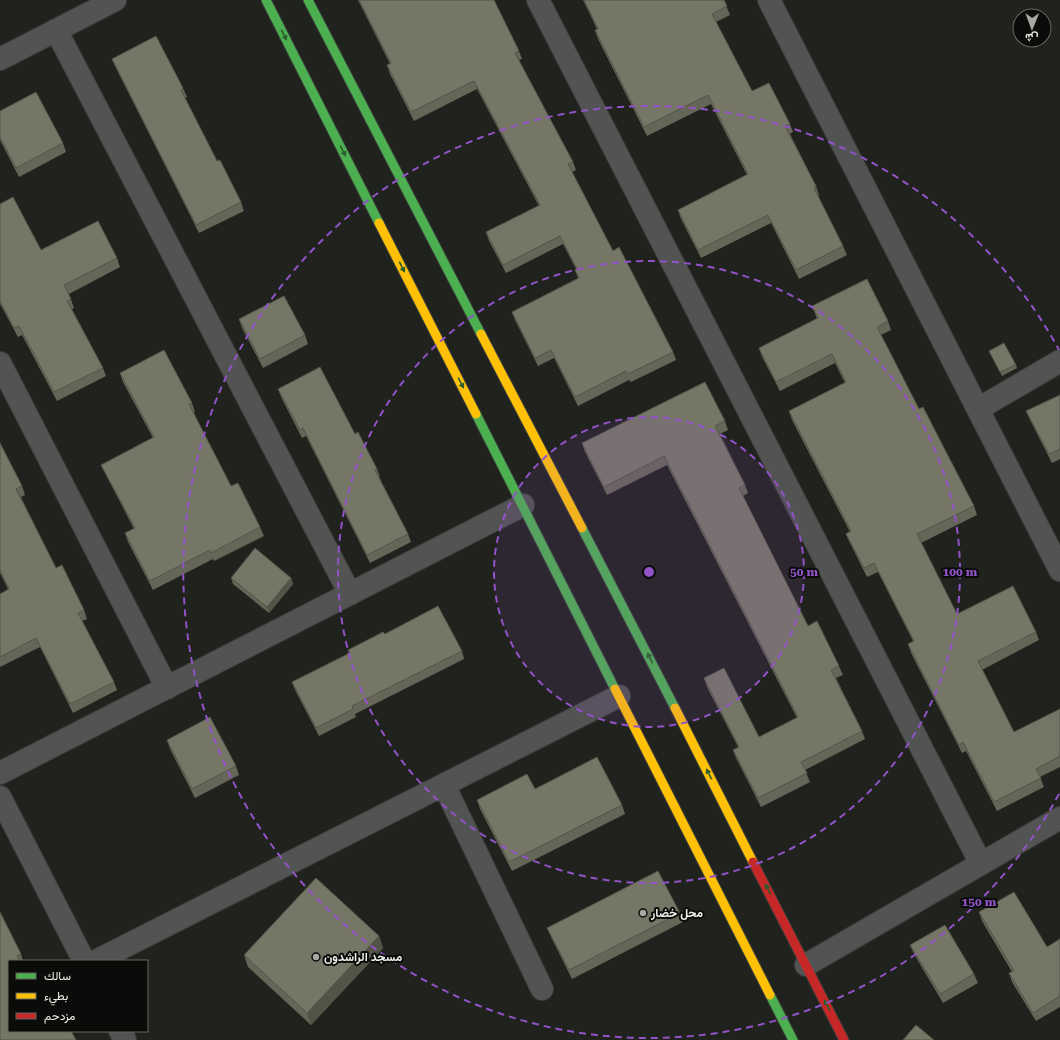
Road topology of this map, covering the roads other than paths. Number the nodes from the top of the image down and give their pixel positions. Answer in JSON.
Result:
{"nodes":[{"id":1,"x":115,"y":0,"type":"edge"},
{"id":2,"x":266,"y":0,"type":"edge"},
{"id":3,"x":308,"y":0,"type":"edge"},
{"id":4,"x":538,"y":0,"type":"edge"},
{"id":5,"x":768,"y":0,"type":"edge"},
{"id":6,"x":56,"y":30,"type":"junction"},
{"id":7,"x":0,"y":59,"type":"edge"},
{"id":8,"x":1060,"y":361,"type":"edge"},
{"id":9,"x":0,"y":363,"type":"edge"},
{"id":10,"x":978,"y":409,"type":"junction"},
{"id":11,"x":523,"y":505,"type":"junction"},
{"id":12,"x":1060,"y":570,"type":"edge"},
{"id":13,"x":350,"y":594,"type":"junction"},
{"id":14,"x":167,"y":688,"type":"junction"},
{"id":15,"x":619,"y":696,"type":"junction"},
{"id":16,"x":0,"y":773,"type":"edge"},
{"id":17,"x":444,"y":785,"type":"junction"},
{"id":18,"x":0,"y":797,"type":"edge"},
{"id":19,"x":1060,"y":818,"type":"edge"},
{"id":20,"x":981,"y":864,"type":"junction"},
{"id":21,"x":83,"y":960,"type":"edge"},
{"id":22,"x":98,"y":960,"type":"edge"},
{"id":23,"x":806,"y":965,"type":"junction"},
{"id":24,"x":542,"y":989,"type":"dead end"},
{"id":25,"x":787,"y":1038,"type":"edge"},
{"id":26,"x":844,"y":1040,"type":"edge"}],
"edges":[{"from":1,"to":6,"type":"street"},
{"from":2,"to":11,"type":"street","one_way":true},
{"from":23,"to":3,"type":"street","one_way":true},
{"from":4,"to":20,"type":"street"},
{"from":5,"to":10,"type":"street"},
{"from":6,"to":7,"type":"street"},
{"from":6,"to":13,"type":"street"},
{"from":8,"to":10,"type":"street"},
{"from":9,"to":14,"type":"street"},
{"from":10,"to":12,"type":"street"},
{"from":11,"to":13,"type":"street"},
{"from":11,"to":15,"type":"street"},
{"from":13,"to":14,"type":"street"},
{"from":14,"to":16,"type":"street"},
{"from":15,"to":17,"type":"street"},
{"from":15,"to":25,"type":"street"},
{"from":17,"to":22,"type":"street"},
{"from":17,"to":24,"type":"street"},
{"from":18,"to":21,"type":"street"},
{"from":19,"to":20,"type":"street"},
{"from":20,"to":23,"type":"street"},
{"from":26,"to":23,"type":"street","one_way":true}]}
